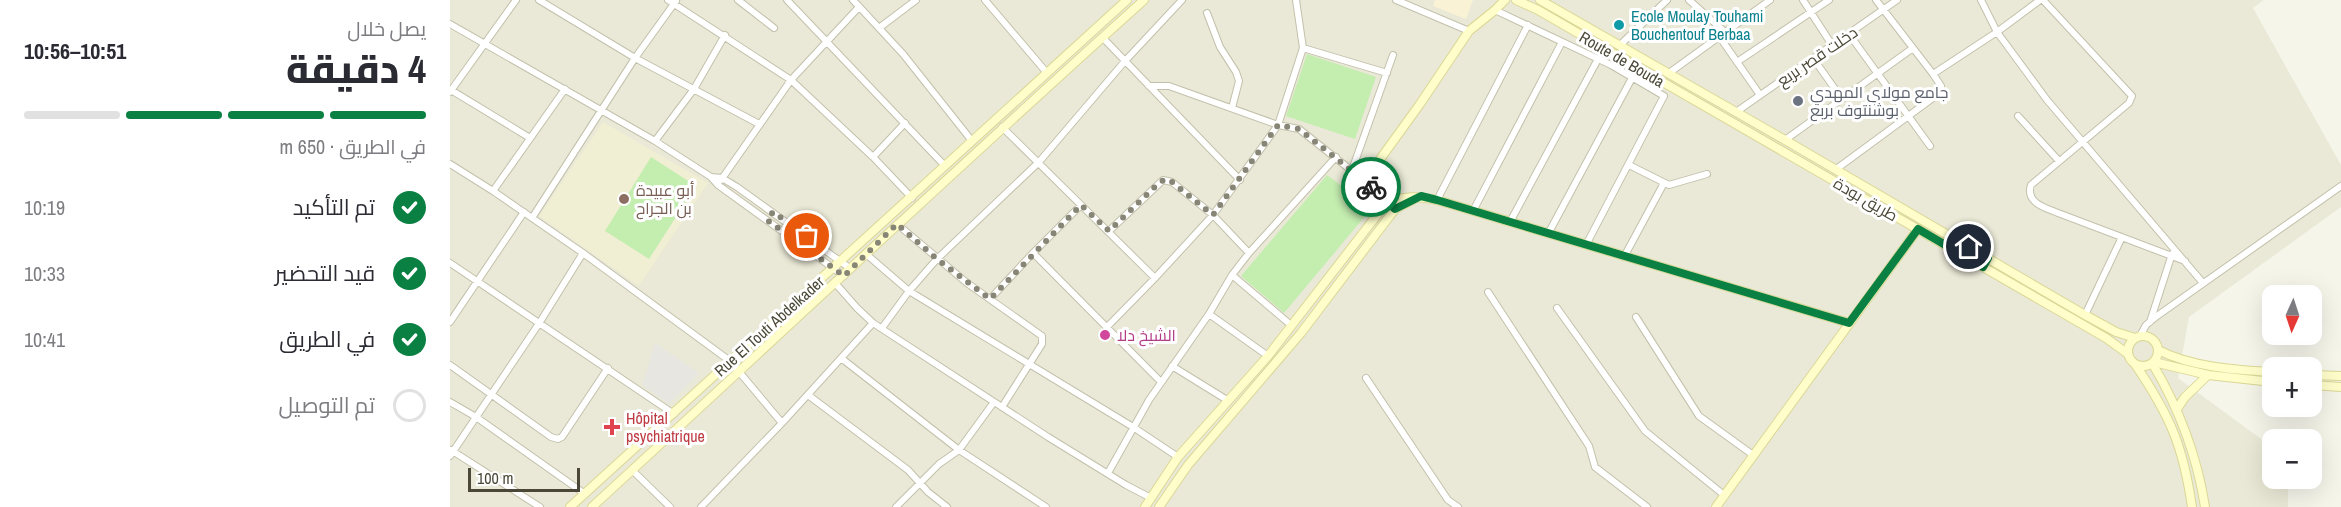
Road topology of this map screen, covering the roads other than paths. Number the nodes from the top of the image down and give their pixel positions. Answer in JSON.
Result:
{"nodes":[{"id":1,"x":516,"y":0,"type":"edge"},
{"id":2,"x":540,"y":0,"type":"edge"},
{"id":3,"x":738,"y":0,"type":"edge"},
{"id":4,"x":787,"y":0,"type":"edge"},
{"id":5,"x":852,"y":0,"type":"edge"},
{"id":6,"x":916,"y":0,"type":"edge"},
{"id":7,"x":985,"y":0,"type":"edge"},
{"id":8,"x":1127,"y":0,"type":"edge"},
{"id":9,"x":1144,"y":0,"type":"edge"},
{"id":10,"x":1182,"y":0,"type":"edge"},
{"id":11,"x":1296,"y":0,"type":"edge"},
{"id":12,"x":1396,"y":0,"type":"edge"},
{"id":13,"x":1505,"y":0,"type":"edge"},
{"id":14,"x":1516,"y":0,"type":"edge"},
{"id":15,"x":1539,"y":0,"type":"edge"},
{"id":16,"x":1667,"y":0,"type":"edge"},
{"id":17,"x":1689,"y":0,"type":"edge"},
{"id":18,"x":1770,"y":0,"type":"edge"},
{"id":19,"x":1803,"y":0,"type":"edge"},
{"id":20,"x":1829,"y":0,"type":"edge"},
{"id":21,"x":1876,"y":0,"type":"edge"},
{"id":22,"x":1897,"y":0,"type":"edge"},
{"id":23,"x":1981,"y":0,"type":"edge"},
{"id":24,"x":2042,"y":0,"type":"edge"},
{"id":25,"x":673,"y":1,"type":"edge"},
{"id":26,"x":859,"y":7,"type":"junction"},
{"id":27,"x":1884,"y":9,"type":"junction"},
{"id":28,"x":1495,"y":10,"type":"junction"},
{"id":29,"x":1207,"y":13,"type":"dead end"},
{"id":30,"x":1812,"y":14,"type":"junction"},
{"id":31,"x":450,"y":24,"type":"edge"},
{"id":32,"x":1528,"y":25,"type":"junction"},
{"id":33,"x":774,"y":27,"type":"dead end"},
{"id":34,"x":879,"y":28,"type":"junction"},
{"id":35,"x":1469,"y":31,"type":"junction"},
{"id":36,"x":1997,"y":32,"type":"junction"},
{"id":37,"x":1722,"y":34,"type":"junction"},
{"id":38,"x":1849,"y":34,"type":"junction"},
{"id":39,"x":725,"y":35,"type":"junction"},
{"id":40,"x":1102,"y":37,"type":"junction"},
{"id":41,"x":827,"y":41,"type":"junction"},
{"id":42,"x":485,"y":42,"type":"junction"},
{"id":43,"x":1562,"y":42,"type":"junction"},
{"id":44,"x":1832,"y":45,"type":"junction"},
{"id":45,"x":1619,"y":46,"type":"junction"},
{"id":46,"x":1303,"y":48,"type":"junction"},
{"id":47,"x":1913,"y":48,"type":"junction"},
{"id":48,"x":1393,"y":55,"type":"dead end"},
{"id":49,"x":635,"y":58,"type":"junction"},
{"id":50,"x":1813,"y":58,"type":"junction"},
{"id":51,"x":1598,"y":59,"type":"junction"},
{"id":52,"x":1125,"y":61,"type":"junction"},
{"id":53,"x":1737,"y":62,"type":"junction"},
{"id":54,"x":1047,"y":73,"type":"junction"},
{"id":55,"x":1669,"y":73,"type":"junction"},
{"id":56,"x":1387,"y":74,"type":"junction"},
{"id":57,"x":1877,"y":74,"type":"junction"},
{"id":58,"x":1933,"y":74,"type":"junction"},
{"id":59,"x":1632,"y":78,"type":"junction"},
{"id":60,"x":791,"y":80,"type":"junction"},
{"id":61,"x":1149,"y":86,"type":"junction"},
{"id":62,"x":565,"y":89,"type":"junction"},
{"id":63,"x":694,"y":89,"type":"junction"},
{"id":64,"x":450,"y":91,"type":"edge"},
{"id":65,"x":1760,"y":95,"type":"junction"},
{"id":66,"x":1842,"y":99,"type":"junction"},
{"id":67,"x":1232,"y":108,"type":"junction"},
{"id":68,"x":602,"y":110,"type":"junction"},
{"id":69,"x":1736,"y":112,"type":"junction"},
{"id":70,"x":1907,"y":116,"type":"junction"},
{"id":71,"x":2018,"y":116,"type":"dead end"},
{"id":72,"x":1726,"y":120,"type":"joint"},
{"id":73,"x":906,"y":123,"type":"junction"},
{"id":74,"x":759,"y":124,"type":"junction"},
{"id":75,"x":1278,"y":125,"type":"junction"},
{"id":76,"x":1002,"y":127,"type":"junction"},
{"id":77,"x":530,"y":138,"type":"junction"},
{"id":78,"x":1785,"y":140,"type":"junction"},
{"id":79,"x":655,"y":141,"type":"junction"},
{"id":80,"x":972,"y":141,"type":"junction"},
{"id":81,"x":2084,"y":141,"type":"junction"},
{"id":82,"x":1930,"y":146,"type":"dead end"},
{"id":83,"x":873,"y":157,"type":"junction"},
{"id":84,"x":1336,"y":157,"type":"junction"},
{"id":85,"x":2059,"y":161,"type":"junction"},
{"id":86,"x":1039,"y":162,"type":"junction"},
{"id":87,"x":450,"y":164,"type":"edge"},
{"id":88,"x":1629,"y":165,"type":"junction"},
{"id":89,"x":945,"y":166,"type":"junction"},
{"id":90,"x":1835,"y":170,"type":"junction"},
{"id":91,"x":1352,"y":171,"type":"junction"},
{"id":92,"x":1707,"y":174,"type":"dead end"},
{"id":93,"x":711,"y":177,"type":"junction"},
{"id":94,"x":722,"y":178,"type":"junction"},
{"id":95,"x":1367,"y":179,"type":"junction"},
{"id":96,"x":1240,"y":180,"type":"junction"},
{"id":97,"x":1664,"y":183,"type":"junction"},
{"id":98,"x":718,"y":185,"type":"junction"},
{"id":99,"x":2341,"y":186,"type":"edge"},
{"id":100,"x":493,"y":191,"type":"junction"},
{"id":101,"x":1421,"y":196,"type":"junction"},
{"id":102,"x":912,"y":198,"type":"junction"},
{"id":103,"x":1437,"y":200,"type":"junction"},
{"id":104,"x":1387,"y":201,"type":"junction"},
{"id":105,"x":1081,"y":205,"type":"junction"},
{"id":106,"x":1395,"y":209,"type":"junction"},
{"id":107,"x":1473,"y":211,"type":"junction"},
{"id":108,"x":773,"y":212,"type":"junction"},
{"id":109,"x":524,"y":213,"type":"junction"},
{"id":110,"x":1213,"y":215,"type":"junction"},
{"id":111,"x":532,"y":218,"type":"junction"},
{"id":112,"x":767,"y":220,"type":"junction"},
{"id":113,"x":1510,"y":222,"type":"junction"},
{"id":114,"x":897,"y":224,"type":"junction"},
{"id":115,"x":1918,"y":229,"type":"junction"},
{"id":116,"x":1109,"y":231,"type":"junction"},
{"id":117,"x":1548,"y":234,"type":"junction"},
{"id":118,"x":2122,"y":237,"type":"junction"},
{"id":119,"x":1586,"y":245,"type":"junction"},
{"id":120,"x":2174,"y":248,"type":"junction"},
{"id":121,"x":1033,"y":252,"type":"junction"},
{"id":122,"x":583,"y":253,"type":"junction"},
{"id":123,"x":1249,"y":253,"type":"junction"},
{"id":124,"x":866,"y":254,"type":"junction"},
{"id":125,"x":2171,"y":256,"type":"junction"},
{"id":126,"x":1624,"y":257,"type":"junction"},
{"id":127,"x":937,"y":259,"type":"junction"},
{"id":128,"x":841,"y":260,"type":"junction"},
{"id":129,"x":2185,"y":261,"type":"junction"},
{"id":130,"x":450,"y":263,"type":"edge"},
{"id":131,"x":1985,"y":263,"type":"junction"},
{"id":132,"x":834,"y":267,"type":"junction"},
{"id":133,"x":851,"y":269,"type":"junction"},
{"id":134,"x":1232,"y":275,"type":"junction"},
{"id":135,"x":844,"y":276,"type":"junction"},
{"id":136,"x":1155,"y":278,"type":"junction"},
{"id":137,"x":478,"y":282,"type":"junction"},
{"id":138,"x":2204,"y":283,"type":"junction"},
{"id":139,"x":836,"y":284,"type":"junction"},
{"id":140,"x":909,"y":291,"type":"junction"},
{"id":141,"x":1488,"y":292,"type":"dead end"},
{"id":142,"x":990,"y":299,"type":"junction"},
{"id":143,"x":1557,"y":308,"type":"dead end"},
{"id":144,"x":1209,"y":314,"type":"junction"},
{"id":145,"x":2085,"y":315,"type":"junction"},
{"id":146,"x":1636,"y":317,"type":"dead end"},
{"id":147,"x":450,"y":322,"type":"edge"},
{"id":148,"x":540,"y":322,"type":"junction"},
{"id":149,"x":2150,"y":322,"type":"junction"},
{"id":150,"x":873,"y":323,"type":"junction"},
{"id":151,"x":1849,"y":323,"type":"junction"},
{"id":152,"x":1292,"y":326,"type":"junction"},
{"id":153,"x":1107,"y":327,"type":"junction"},
{"id":154,"x":882,"y":328,"type":"junction"},
{"id":155,"x":2137,"y":337,"type":"junction"},
{"id":156,"x":746,"y":346,"type":"junction"},
{"id":157,"x":2158,"y":350,"type":"junction"},
{"id":158,"x":2128,"y":354,"type":"junction"},
{"id":159,"x":1268,"y":356,"type":"junction"},
{"id":160,"x":755,"y":357,"type":"junction"},
{"id":161,"x":841,"y":358,"type":"junction"},
{"id":162,"x":730,"y":361,"type":"junction"},
{"id":163,"x":2153,"y":362,"type":"junction"},
{"id":164,"x":1030,"y":364,"type":"junction"},
{"id":165,"x":2135,"y":364,"type":"junction"},
{"id":166,"x":450,"y":365,"type":"edge"},
{"id":167,"x":1173,"y":366,"type":"junction"},
{"id":168,"x":608,"y":368,"type":"junction"},
{"id":169,"x":740,"y":371,"type":"junction"},
{"id":170,"x":2262,"y":371,"type":"edge"},
{"id":171,"x":2208,"y":375,"type":"junction"},
{"id":172,"x":2322,"y":375,"type":"edge"},
{"id":173,"x":2341,"y":376,"type":"edge"},
{"id":174,"x":1366,"y":378,"type":"dead end"},
{"id":175,"x":2262,"y":381,"type":"edge"},
{"id":176,"x":1161,"y":382,"type":"junction"},
{"id":177,"x":2322,"y":386,"type":"edge"},
{"id":178,"x":2341,"y":387,"type":"edge"},
{"id":179,"x":491,"y":394,"type":"junction"},
{"id":180,"x":808,"y":395,"type":"junction"},
{"id":181,"x":1227,"y":400,"type":"junction"},
{"id":182,"x":450,"y":402,"type":"edge"},
{"id":183,"x":994,"y":402,"type":"junction"},
{"id":184,"x":1002,"y":407,"type":"junction"},
{"id":185,"x":2177,"y":409,"type":"junction"},
{"id":186,"x":674,"y":414,"type":"junction"},
{"id":187,"x":476,"y":417,"type":"junction"},
{"id":188,"x":782,"y":423,"type":"junction"},
{"id":189,"x":1133,"y":427,"type":"junction"},
{"id":190,"x":959,"y":450,"type":"junction"},
{"id":191,"x":451,"y":452,"type":"edge"},
{"id":192,"x":1753,"y":455,"type":"junction"},
{"id":193,"x":1178,"y":458,"type":"junction"},
{"id":194,"x":632,"y":470,"type":"junction"},
{"id":195,"x":1108,"y":473,"type":"junction"},
{"id":196,"x":920,"y":484,"type":"junction"},
{"id":197,"x":585,"y":494,"type":"junction"},
{"id":198,"x":1725,"y":495,"type":"junction"},
{"id":199,"x":1151,"y":498,"type":"junction"},
{"id":200,"x":540,"y":507,"type":"edge"},
{"id":201,"x":570,"y":507,"type":"edge"},
{"id":202,"x":592,"y":507,"type":"edge"},
{"id":203,"x":670,"y":507,"type":"edge"},
{"id":204,"x":701,"y":507,"type":"edge"},
{"id":205,"x":896,"y":507,"type":"edge"},
{"id":206,"x":947,"y":507,"type":"edge"},
{"id":207,"x":1046,"y":507,"type":"edge"},
{"id":208,"x":1144,"y":507,"type":"edge"},
{"id":209,"x":1159,"y":507,"type":"edge"},
{"id":210,"x":1458,"y":507,"type":"edge"},
{"id":211,"x":1647,"y":507,"type":"edge"},
{"id":212,"x":1716,"y":507,"type":"edge"},
{"id":213,"x":2192,"y":507,"type":"edge"},
{"id":214,"x":2205,"y":507,"type":"edge"}],
"edges":[{"from":1,"to":42,"type":"street"},
{"from":2,"to":49,"type":"street"},
{"from":3,"to":33,"type":"street"},
{"from":4,"to":41,"type":"street"},
{"from":5,"to":26,"type":"street"},
{"from":6,"to":34,"type":"street"},
{"from":7,"to":54,"type":"street"},
{"from":8,"to":54,"type":"main road","name":"Rue El Touti Abdelkader"},
{"from":9,"to":40,"type":"main road","name":"Rue El Touti Abdelkader"},
{"from":10,"to":52,"type":"street"},
{"from":11,"to":46,"type":"street"},
{"from":12,"to":35,"type":"street"},
{"from":13,"to":28,"type":"main road"},
{"from":14,"to":72,"type":"main road","name":"Route de Bouda"},
{"from":15,"to":45,"type":"main road","name":"Route de Bouda"},
{"from":16,"to":45,"type":"street"},
{"from":17,"to":37,"type":"street"},
{"from":18,"to":37,"type":"street"},
{"from":19,"to":30,"type":"street"},
{"from":20,"to":30,"type":"street"},
{"from":21,"to":27,"type":"street"},
{"from":22,"to":27,"type":"street","name":"دخلت قصر بربع"},
{"from":23,"to":36,"type":"street"},
{"from":24,"to":36,"type":"street"},
{"from":24,"to":81,"type":"street"},
{"from":25,"to":39,"type":"street"},
{"from":25,"to":49,"type":"street"},
{"from":26,"to":34,"type":"street"},
{"from":26,"to":41,"type":"street"},
{"from":27,"to":38,"type":"street","name":"دخلت قصر بربع"},
{"from":27,"to":47,"type":"street"},
{"from":28,"to":32,"type":"street"},
{"from":28,"to":35,"type":"main road"},
{"from":29,"to":67,"type":"street"},
{"from":30,"to":44,"type":"street"},
{"from":30,"to":53,"type":"street"},
{"from":31,"to":42,"type":"street"},
{"from":32,"to":43,"type":"street"},
{"from":32,"to":103,"type":"street"},
{"from":34,"to":80,"type":"street"},
{"from":35,"to":95,"type":"main road"},
{"from":36,"to":58,"type":"street"},
{"from":36,"to":81,"type":"street"},
{"from":37,"to":53,"type":"street"},
{"from":37,"to":55,"type":"street"},
{"from":38,"to":44,"type":"street","name":"دخلت قصر بربع"},
{"from":38,"to":57,"type":"street"},
{"from":39,"to":60,"type":"street"},
{"from":39,"to":63,"type":"street"},
{"from":40,"to":52,"type":"street"},
{"from":40,"to":76,"type":"main road","name":"Rue El Touti Abdelkader"},
{"from":41,"to":60,"type":"street"},
{"from":41,"to":73,"type":"street"},
{"from":42,"to":62,"type":"street"},
{"from":42,"to":64,"type":"street"},
{"from":43,"to":51,"type":"street"},
{"from":43,"to":107,"type":"street"},
{"from":44,"to":50,"type":"street","name":"دخلت قصر بربع"},
{"from":45,"to":55,"type":"main road","name":"Route de Bouda"},
{"from":46,"to":56,"type":"street"},
{"from":46,"to":75,"type":"street"},
{"from":47,"to":57,"type":"street"},
{"from":47,"to":58,"type":"street"},
{"from":48,"to":56,"type":"street"},
{"from":49,"to":63,"type":"street"},
{"from":49,"to":68,"type":"street"},
{"from":50,"to":65,"type":"street","name":"دخلت قصر بربع"},
{"from":50,"to":66,"type":"street"},
{"from":51,"to":59,"type":"street"},
{"from":51,"to":113,"type":"street"},
{"from":52,"to":61,"type":"street"},
{"from":52,"to":86,"type":"street"},
{"from":53,"to":65,"type":"street"},
{"from":54,"to":80,"type":"main road","name":"Rue El Touti Abdelkader"},
{"from":55,"to":69,"type":"main road","name":"Route de Bouda"},
{"from":56,"to":91,"type":"street"},
{"from":57,"to":66,"type":"street"},
{"from":57,"to":70,"type":"street"},
{"from":58,"to":70,"type":"street"},
{"from":59,"to":88,"type":"street"},
{"from":59,"to":117,"type":"street"},
{"from":60,"to":74,"type":"street"},
{"from":60,"to":83,"type":"street"},
{"from":61,"to":67,"type":"street"},
{"from":61,"to":96,"type":"street"},
{"from":62,"to":68,"type":"street"},
{"from":62,"to":77,"type":"street"},
{"from":63,"to":74,"type":"street"},
{"from":63,"to":79,"type":"street"},
{"from":64,"to":77,"type":"street"},
{"from":65,"to":69,"type":"street","name":"دخلت قصر بربع"},
{"from":66,"to":78,"type":"street"},
{"from":67,"to":75,"type":"street"},
{"from":68,"to":79,"type":"street"},
{"from":68,"to":111,"type":"street"},
{"from":69,"to":78,"type":"main road","name":"طريق بودة"},
{"from":70,"to":82,"type":"street"},
{"from":70,"to":90,"type":"street"},
{"from":71,"to":85,"type":"street"},
{"from":72,"to":115,"type":"main road","name":"طريق بودة"},
{"from":73,"to":83,"type":"street"},
{"from":73,"to":89,"type":"street"},
{"from":74,"to":94,"type":"street"},
{"from":75,"to":84,"type":"street"},
{"from":75,"to":96,"type":"street"},
{"from":76,"to":86,"type":"street"},
{"from":76,"to":114,"type":"main road","name":"Rue El Touti Abdelkader"},
{"from":77,"to":100,"type":"street"},
{"from":78,"to":90,"type":"main road","name":"طريق بودة"},
{"from":79,"to":93,"type":"street"},
{"from":80,"to":89,"type":"main road","name":"Rue El Touti Abdelkader"},
{"from":81,"to":85,"type":"street"},
{"from":81,"to":120,"type":"street"},
{"from":83,"to":102,"type":"street"},
{"from":84,"to":91,"type":"street"},
{"from":84,"to":123,"type":"street"},
{"from":85,"to":118,"type":"street"},
{"from":86,"to":105,"type":"street"},
{"from":86,"to":127,"type":"street"},
{"from":87,"to":100,"type":"street"},
{"from":88,"to":97,"type":"street"},
{"from":88,"to":119,"type":"street"},
{"from":89,"to":102,"type":"main road","name":"Rue El Touti Abdelkader"},
{"from":90,"to":131,"type":"main road","name":"طريق بودة"},
{"from":91,"to":95,"type":"street"},
{"from":92,"to":97,"type":"street"},
{"from":93,"to":94,"type":"street"},
{"from":93,"to":98,"type":"street"},
{"from":94,"to":98,"type":"street"},
{"from":94,"to":108,"type":"street"},
{"from":95,"to":104,"type":"main road"},
{"from":96,"to":110,"type":"street"},
{"from":97,"to":126,"type":"street"},
{"from":98,"to":112,"type":"street"},
{"from":99,"to":138,"type":"street"},
{"from":100,"to":109,"type":"street"},
{"from":101,"to":103,"type":"main road"},
{"from":101,"to":104,"type":"main road"},
{"from":101,"to":106,"type":"main road"},
{"from":102,"to":128,"type":"main road","name":"Rue El Touti Abdelkader"},
{"from":103,"to":107,"type":"main road"},
{"from":104,"to":106,"type":"main road"},
{"from":104,"to":152,"type":"main road"},
{"from":105,"to":116,"type":"street"},
{"from":105,"to":121,"type":"street"},
{"from":106,"to":209,"type":"main road"},
{"from":107,"to":113,"type":"main road"},
{"from":108,"to":112,"type":"street"},
{"from":108,"to":128,"type":"street"},
{"from":109,"to":111,"type":"street"},
{"from":109,"to":137,"type":"street"},
{"from":110,"to":116,"type":"street"},
{"from":110,"to":123,"type":"street"},
{"from":110,"to":136,"type":"street"},
{"from":111,"to":122,"type":"street"},
{"from":112,"to":132,"type":"street"},
{"from":113,"to":117,"type":"main road"},
{"from":114,"to":124,"type":"main road","name":"Rue El Touti Abdelkader"},
{"from":114,"to":127,"type":"street"},
{"from":115,"to":131,"type":"main road","name":"طريق بودة"},
{"from":115,"to":151,"type":"main road"},
{"from":116,"to":136,"type":"street"},
{"from":117,"to":119,"type":"main road"},
{"from":118,"to":125,"type":"street"},
{"from":118,"to":145,"type":"street"},
{"from":119,"to":126,"type":"main road"},
{"from":120,"to":125,"type":"street"},
{"from":120,"to":129,"type":"street"},
{"from":121,"to":142,"type":"street"},
{"from":121,"to":153,"type":"street"},
{"from":122,"to":148,"type":"street"},
{"from":122,"to":162,"type":"street"},
{"from":123,"to":134,"type":"street"},
{"from":124,"to":133,"type":"main road","name":"Rue El Touti Abdelkader"},
{"from":124,"to":140,"type":"street"},
{"from":125,"to":129,"type":"street"},
{"from":125,"to":149,"type":"street"},
{"from":126,"to":151,"type":"main road"},
{"from":127,"to":140,"type":"street"},
{"from":127,"to":142,"type":"street"},
{"from":128,"to":132,"type":"main road","name":"Rue El Touti Abdelkader"},
{"from":128,"to":133,"type":"street"},
{"from":129,"to":138,"type":"street"},
{"from":130,"to":137,"type":"street"},
{"from":131,"to":145,"type":"main road","name":"طريق بودة"},
{"from":131,"to":158,"type":"main road","name":"طريق بودة"},
{"from":132,"to":135,"type":"street"},
{"from":132,"to":156,"type":"main road","name":"Rue El Touti Abdelkader"},
{"from":133,"to":135,"type":"main road","name":"Rue El Touti Abdelkader"},
{"from":134,"to":144,"type":"street"},
{"from":134,"to":152,"type":"street"},
{"from":135,"to":139,"type":"main road","name":"Rue El Touti Abdelkader"},
{"from":136,"to":153,"type":"street"},
{"from":137,"to":147,"type":"street"},
{"from":137,"to":148,"type":"street"},
{"from":138,"to":149,"type":"street"},
{"from":139,"to":150,"type":"street"},
{"from":139,"to":160,"type":"main road","name":"Rue El Touti Abdelkader"},
{"from":140,"to":154,"type":"street"},
{"from":140,"to":164,"type":"street"},
{"from":141,"to":211,"type":"street"},
{"from":142,"to":164,"type":"street"},
{"from":143,"to":198,"type":"street"},
{"from":144,"to":159,"type":"street"},
{"from":144,"to":167,"type":"street"},
{"from":145,"to":155,"type":"main road","name":"طريق بودة"},
{"from":146,"to":192,"type":"street"},
{"from":148,"to":168,"type":"street"},
{"from":148,"to":179,"type":"street"},
{"from":149,"to":155,"type":"street"},
{"from":150,"to":154,"type":"street"},
{"from":150,"to":161,"type":"street"},
{"from":151,"to":192,"type":"main road"},
{"from":152,"to":159,"type":"main road"},
{"from":153,"to":176,"type":"street"},
{"from":154,"to":183,"type":"street"},
{"from":155,"to":157,"type":"main road"},
{"from":155,"to":158,"type":"main road"},
{"from":156,"to":160,"type":"main road"},
{"from":156,"to":162,"type":"main road","name":"Rue El Touti Abdelkader"},
{"from":157,"to":163,"type":"main road"},
{"from":157,"to":170,"type":"main road"},
{"from":158,"to":165,"type":"main road"},
{"from":159,"to":181,"type":"main road"},
{"from":160,"to":169,"type":"main road","name":"Rue El Touti Abdelkader"},
{"from":161,"to":180,"type":"street"},
{"from":161,"to":190,"type":"street"},
{"from":162,"to":169,"type":"street"},
{"from":162,"to":186,"type":"main road","name":"Rue El Touti Abdelkader"},
{"from":163,"to":165,"type":"main road"},
{"from":163,"to":171,"type":"main road"},
{"from":163,"to":185,"type":"main road"},
{"from":164,"to":184,"type":"street"},
{"from":164,"to":189,"type":"street"},
{"from":165,"to":213,"type":"main road"},
{"from":166,"to":179,"type":"street"},
{"from":167,"to":176,"type":"street"},
{"from":167,"to":181,"type":"street"},
{"from":168,"to":179,"type":"street"},
{"from":168,"to":186,"type":"street"},
{"from":169,"to":188,"type":"street"},
{"from":169,"to":194,"type":"main road","name":"Rue El Touti Abdelkader"},
{"from":171,"to":175,"type":"main road"},
{"from":171,"to":185,"type":"main road"},
{"from":172,"to":173,"type":"main road"},
{"from":174,"to":210,"type":"street"},
{"from":176,"to":189,"type":"street"},
{"from":177,"to":178,"type":"main road"},
{"from":179,"to":187,"type":"street"},
{"from":180,"to":188,"type":"street"},
{"from":180,"to":196,"type":"street"},
{"from":181,"to":193,"type":"main road"},
{"from":182,"to":187,"type":"street"},
{"from":183,"to":184,"type":"street"},
{"from":183,"to":190,"type":"street"},
{"from":184,"to":195,"type":"street"},
{"from":185,"to":214,"type":"main road"},
{"from":186,"to":197,"type":"main road","name":"Rue El Touti Abdelkader"},
{"from":187,"to":191,"type":"street"},
{"from":187,"to":197,"type":"street"},
{"from":188,"to":204,"type":"street"},
{"from":189,"to":193,"type":"street"},
{"from":189,"to":195,"type":"street"},
{"from":190,"to":196,"type":"street"},
{"from":190,"to":207,"type":"street"},
{"from":191,"to":200,"type":"street"},
{"from":192,"to":198,"type":"main road"},
{"from":193,"to":199,"type":"main road"},
{"from":194,"to":202,"type":"main road","name":"Rue El Touti Abdelkader"},
{"from":194,"to":203,"type":"street"},
{"from":195,"to":199,"type":"street"},
{"from":196,"to":205,"type":"street"},
{"from":196,"to":206,"type":"street"},
{"from":197,"to":201,"type":"main road","name":"Rue El Touti Abdelkader"},
{"from":198,"to":212,"type":"main road"},
{"from":199,"to":208,"type":"main road"}]}
